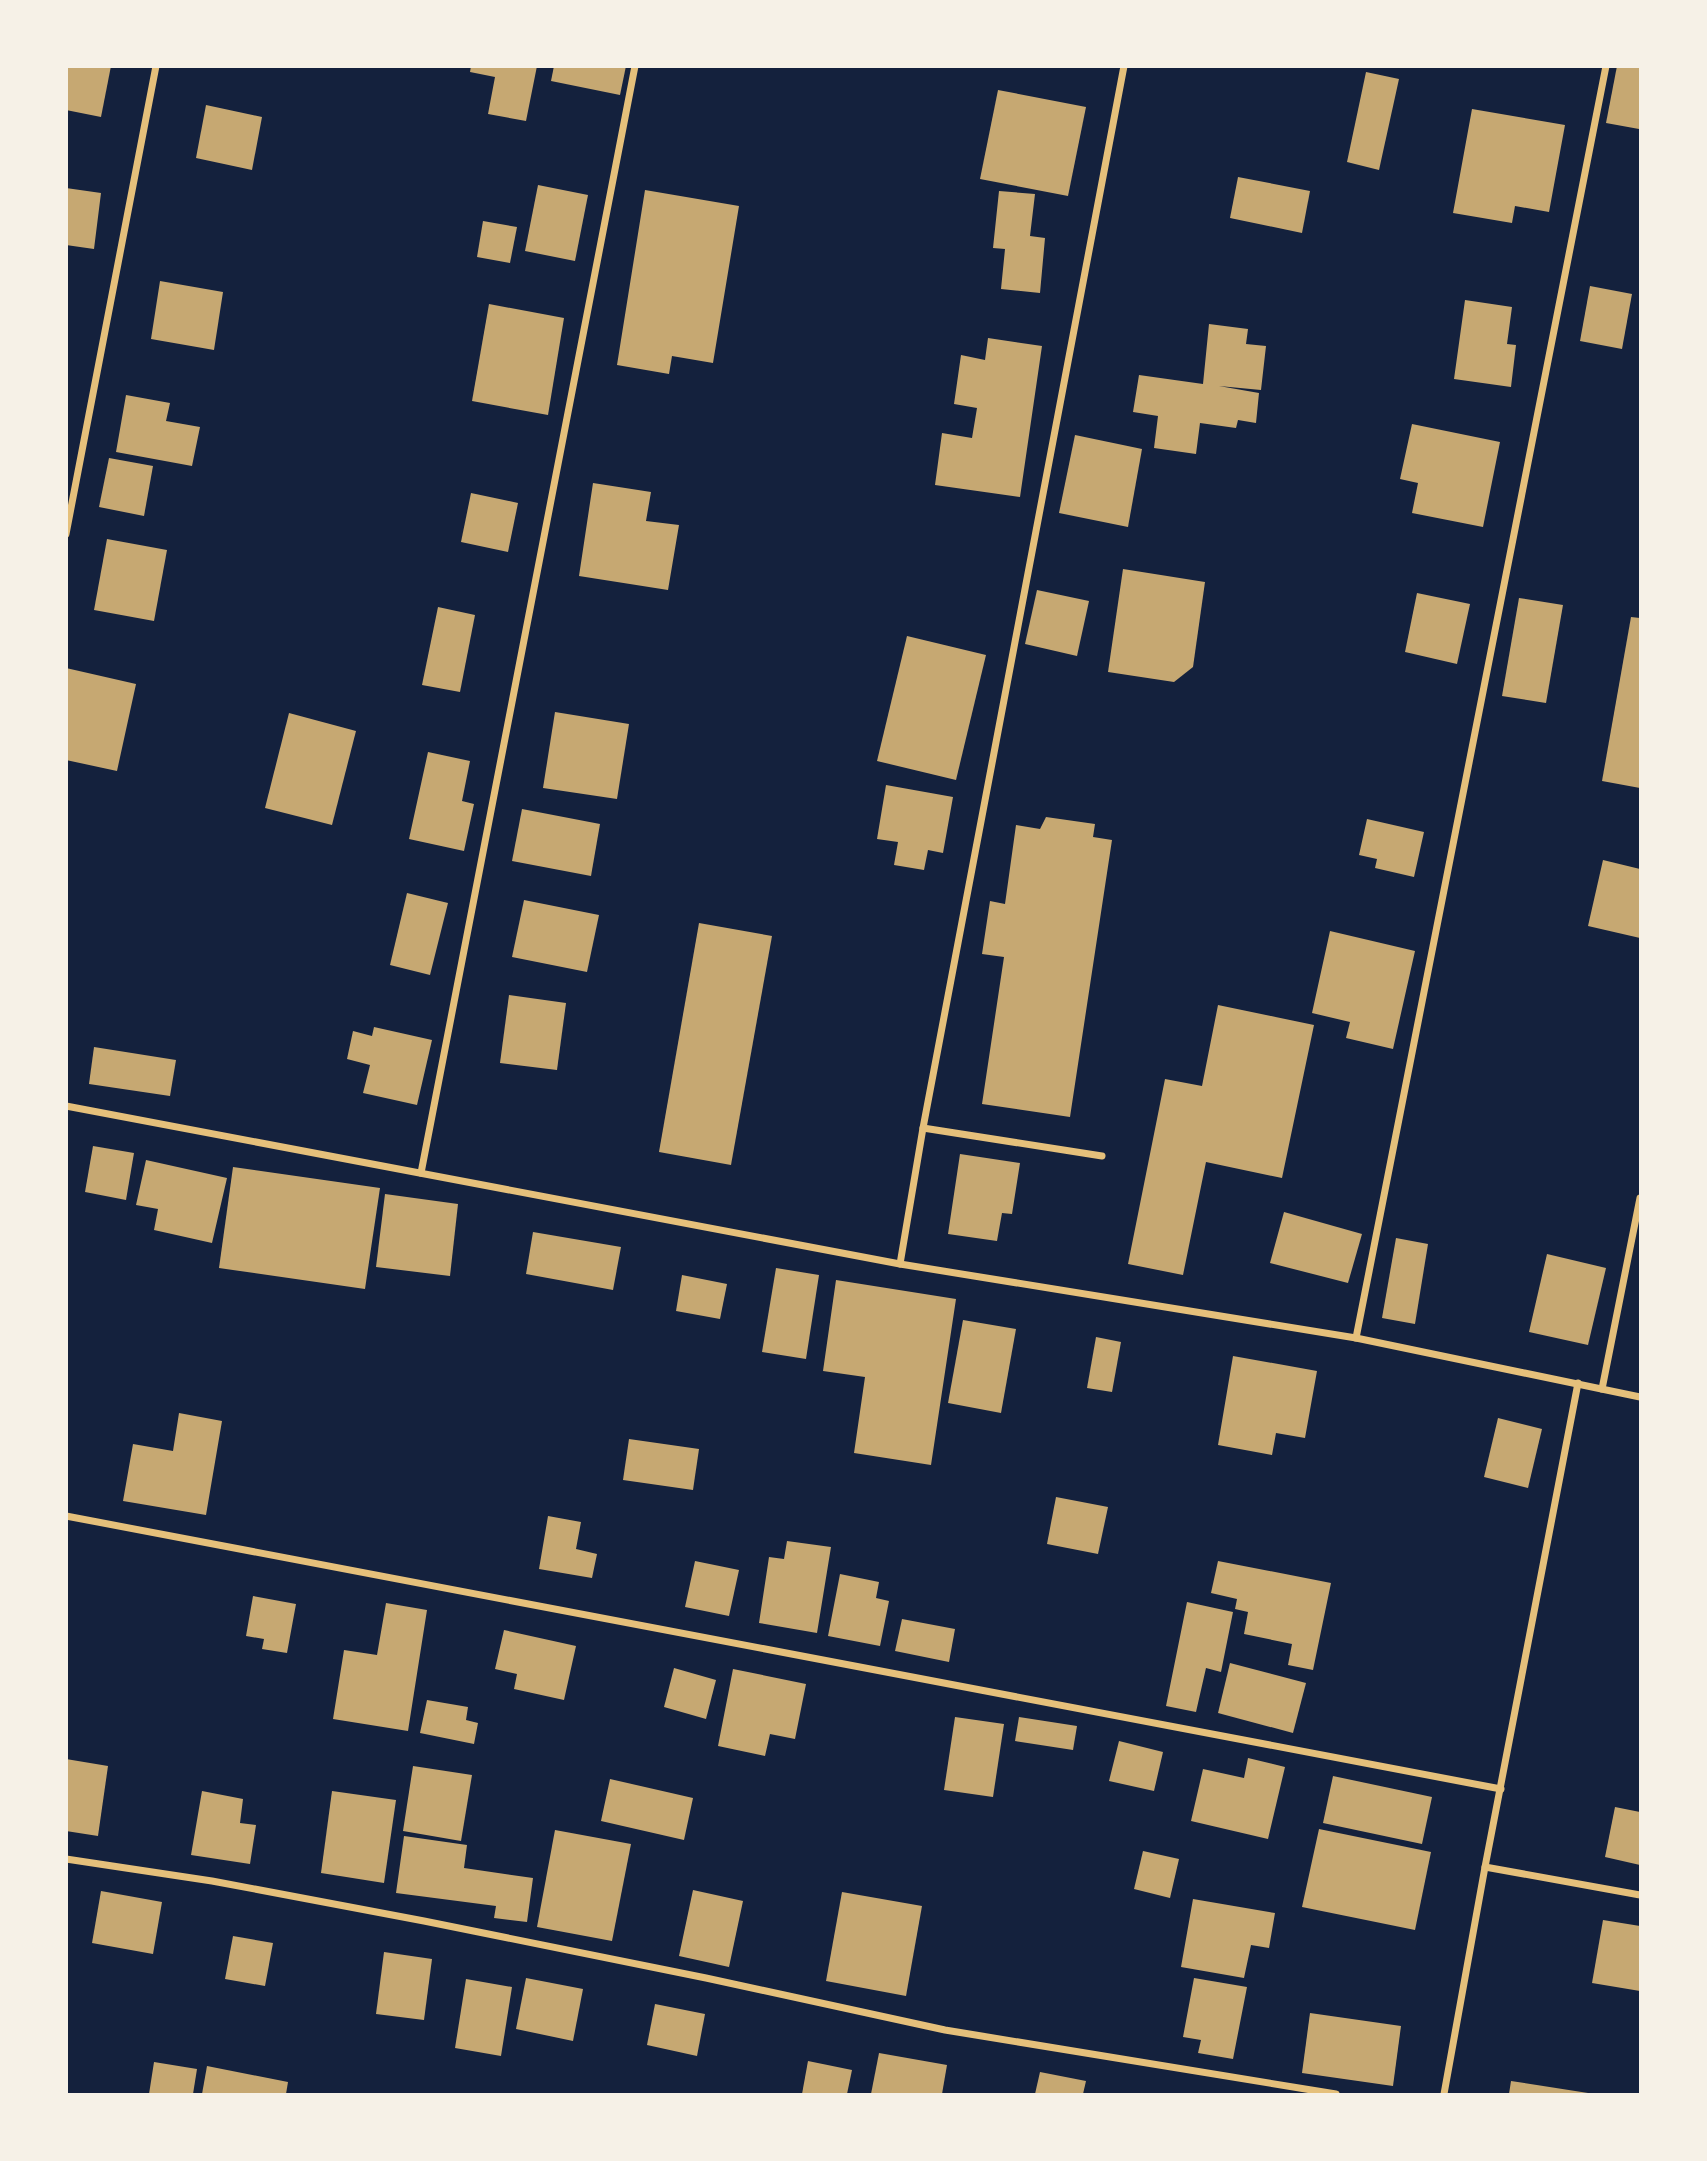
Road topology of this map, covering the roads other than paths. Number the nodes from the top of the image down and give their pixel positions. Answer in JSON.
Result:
{"nodes":[{"id":1,"x":156,"y":66,"type":"edge"},
{"id":2,"x":635,"y":66,"type":"edge"},
{"id":3,"x":1125,"y":66,"type":"edge"},
{"id":4,"x":1606,"y":66,"type":"edge"},
{"id":5,"x":66,"y":534,"type":"edge"},
{"id":6,"x":66,"y":1106,"type":"edge"},
{"id":7,"x":923,"y":1128,"type":"junction"},
{"id":8,"x":1102,"y":1156,"type":"dead end"},
{"id":9,"x":421,"y":1173,"type":"junction"},
{"id":10,"x":1640,"y":1198,"type":"edge"},
{"id":11,"x":900,"y":1264,"type":"junction"},
{"id":12,"x":1356,"y":1338,"type":"junction"},
{"id":13,"x":1578,"y":1383,"type":"junction"},
{"id":14,"x":1602,"y":1389,"type":"junction"},
{"id":15,"x":1640,"y":1397,"type":"edge"},
{"id":16,"x":66,"y":1516,"type":"edge"},
{"id":17,"x":1501,"y":1789,"type":"junction"},
{"id":18,"x":66,"y":1859,"type":"edge"},
{"id":19,"x":1485,"y":1867,"type":"junction"},
{"id":20,"x":1640,"y":1895,"type":"edge"},
{"id":21,"x":1336,"y":2095,"type":"edge"},
{"id":22,"x":1444,"y":2095,"type":"edge"}],
"edges":[{"from":1,"to":5,"type":"street"},
{"from":2,"to":9,"type":"street"},
{"from":3,"to":7,"type":"street"},
{"from":4,"to":12,"type":"street"},
{"from":6,"to":9,"type":"street"},
{"from":7,"to":8,"type":"street"},
{"from":7,"to":11,"type":"street"},
{"from":9,"to":11,"type":"street"},
{"from":10,"to":14,"type":"street"},
{"from":11,"to":12,"type":"street"},
{"from":12,"to":13,"type":"street"},
{"from":13,"to":14,"type":"street"},
{"from":13,"to":17,"type":"street"},
{"from":14,"to":15,"type":"street"},
{"from":16,"to":17,"type":"street"},
{"from":17,"to":19,"type":"street"},
{"from":18,"to":21,"type":"street"},
{"from":19,"to":20,"type":"street"},
{"from":19,"to":22,"type":"street"}]}
